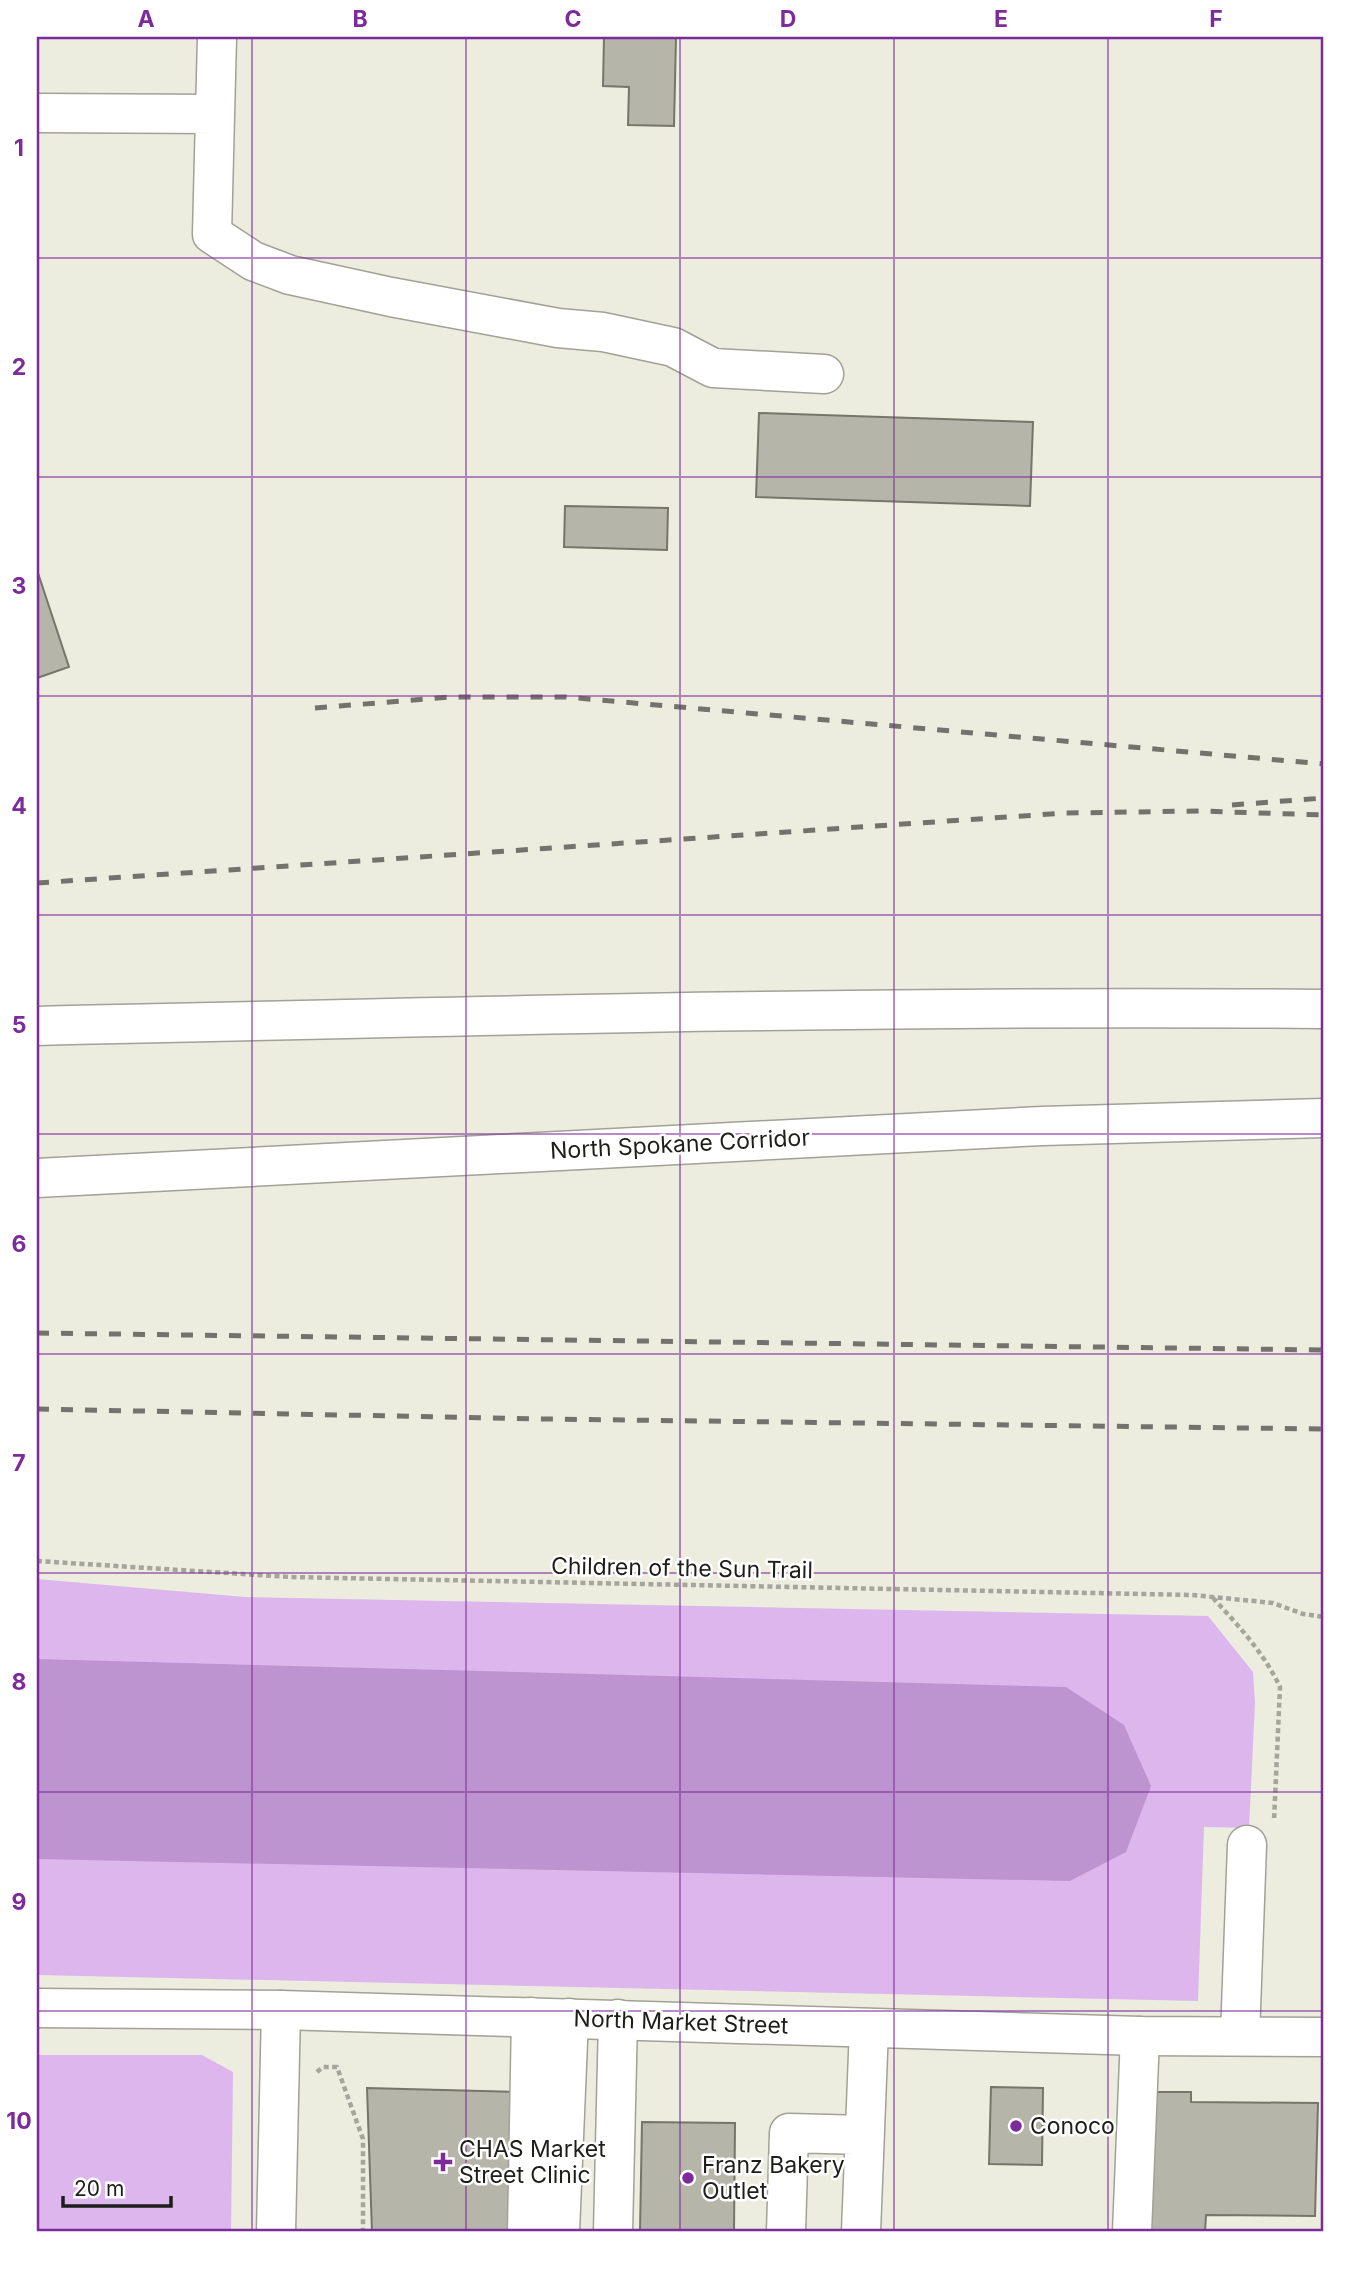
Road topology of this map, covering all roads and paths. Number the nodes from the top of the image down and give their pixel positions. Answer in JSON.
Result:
{"nodes":[{"id":1,"x":217,"y":37,"type":"edge"},
{"id":2,"x":37,"y":113,"type":"edge"},
{"id":3,"x":215,"y":114,"type":"junction"},
{"id":4,"x":824,"y":374,"type":"dead end"},
{"id":5,"x":1324,"y":1009,"type":"edge"},
{"id":6,"x":37,"y":1026,"type":"edge"},
{"id":7,"x":1324,"y":1118,"type":"edge"},
{"id":8,"x":37,"y":1178,"type":"edge"},
{"id":9,"x":37,"y":1560,"type":"edge"},
{"id":10,"x":1212,"y":1597,"type":"junction"},
{"id":11,"x":1324,"y":1617,"type":"edge"},
{"id":12,"x":1324,"y":1844,"type":"edge"},
{"id":13,"x":1247,"y":1845,"type":"joint"},
{"id":14,"x":1324,"y":1865,"type":"edge"},
{"id":15,"x":37,"y":2008,"type":"edge"},
{"id":16,"x":281,"y":2010,"type":"junction"},
{"id":17,"x":531,"y":2017,"type":"junction"},
{"id":18,"x":569,"y":2018,"type":"junction"},
{"id":19,"x":618,"y":2019,"type":"junction"},
{"id":20,"x":869,"y":2028,"type":"junction"},
{"id":21,"x":1140,"y":2036,"type":"junction"},
{"id":22,"x":1240,"y":2036,"type":"junction"},
{"id":23,"x":1324,"y":2037,"type":"edge"},
{"id":24,"x":310,"y":2077,"type":"dead end"},
{"id":25,"x":864,"y":2135,"type":"junction"},
{"id":26,"x":276,"y":2232,"type":"edge"},
{"id":27,"x":363,"y":2232,"type":"edge"},
{"id":28,"x":527,"y":2232,"type":"edge"},
{"id":29,"x":560,"y":2232,"type":"edge"},
{"id":30,"x":613,"y":2232,"type":"edge"},
{"id":31,"x":786,"y":2232,"type":"edge"},
{"id":32,"x":861,"y":2232,"type":"edge"},
{"id":33,"x":1132,"y":2232,"type":"edge"}],
"edges":[{"from":1,"to":3,"type":"main road"},
{"from":2,"to":3,"type":"main road"},
{"from":3,"to":4,"type":"main road"},
{"from":5,"to":6,"type":"main road"},
{"from":7,"to":8,"type":"main road","name":"North Spokane Corridor"},
{"from":9,"to":10,"type":"path","name":"Children of the Sun Trail"},
{"from":10,"to":11,"type":"path","name":"Children of the Sun Trail"},
{"from":10,"to":13,"type":"path"},
{"from":12,"to":14,"type":"path"},
{"from":13,"to":22,"type":"main road"},
{"from":15,"to":16,"type":"main road","name":"North Market Street"},
{"from":16,"to":17,"type":"main road","name":"North Market Street"},
{"from":16,"to":26,"type":"main road"},
{"from":17,"to":18,"type":"main road","name":"North Market Street"},
{"from":17,"to":28,"type":"main road"},
{"from":18,"to":19,"type":"main road","name":"North Market Street"},
{"from":18,"to":29,"type":"main road"},
{"from":19,"to":20,"type":"main road","name":"North Market Street"},
{"from":19,"to":30,"type":"main road"},
{"from":20,"to":21,"type":"main road","name":"North Market Street"},
{"from":20,"to":25,"type":"main road"},
{"from":21,"to":22,"type":"main road","name":"North Market Street"},
{"from":21,"to":33,"type":"main road"},
{"from":22,"to":23,"type":"main road","name":"North Market Street"},
{"from":24,"to":27,"type":"path"},
{"from":25,"to":31,"type":"main road"},
{"from":25,"to":32,"type":"main road"}]}
